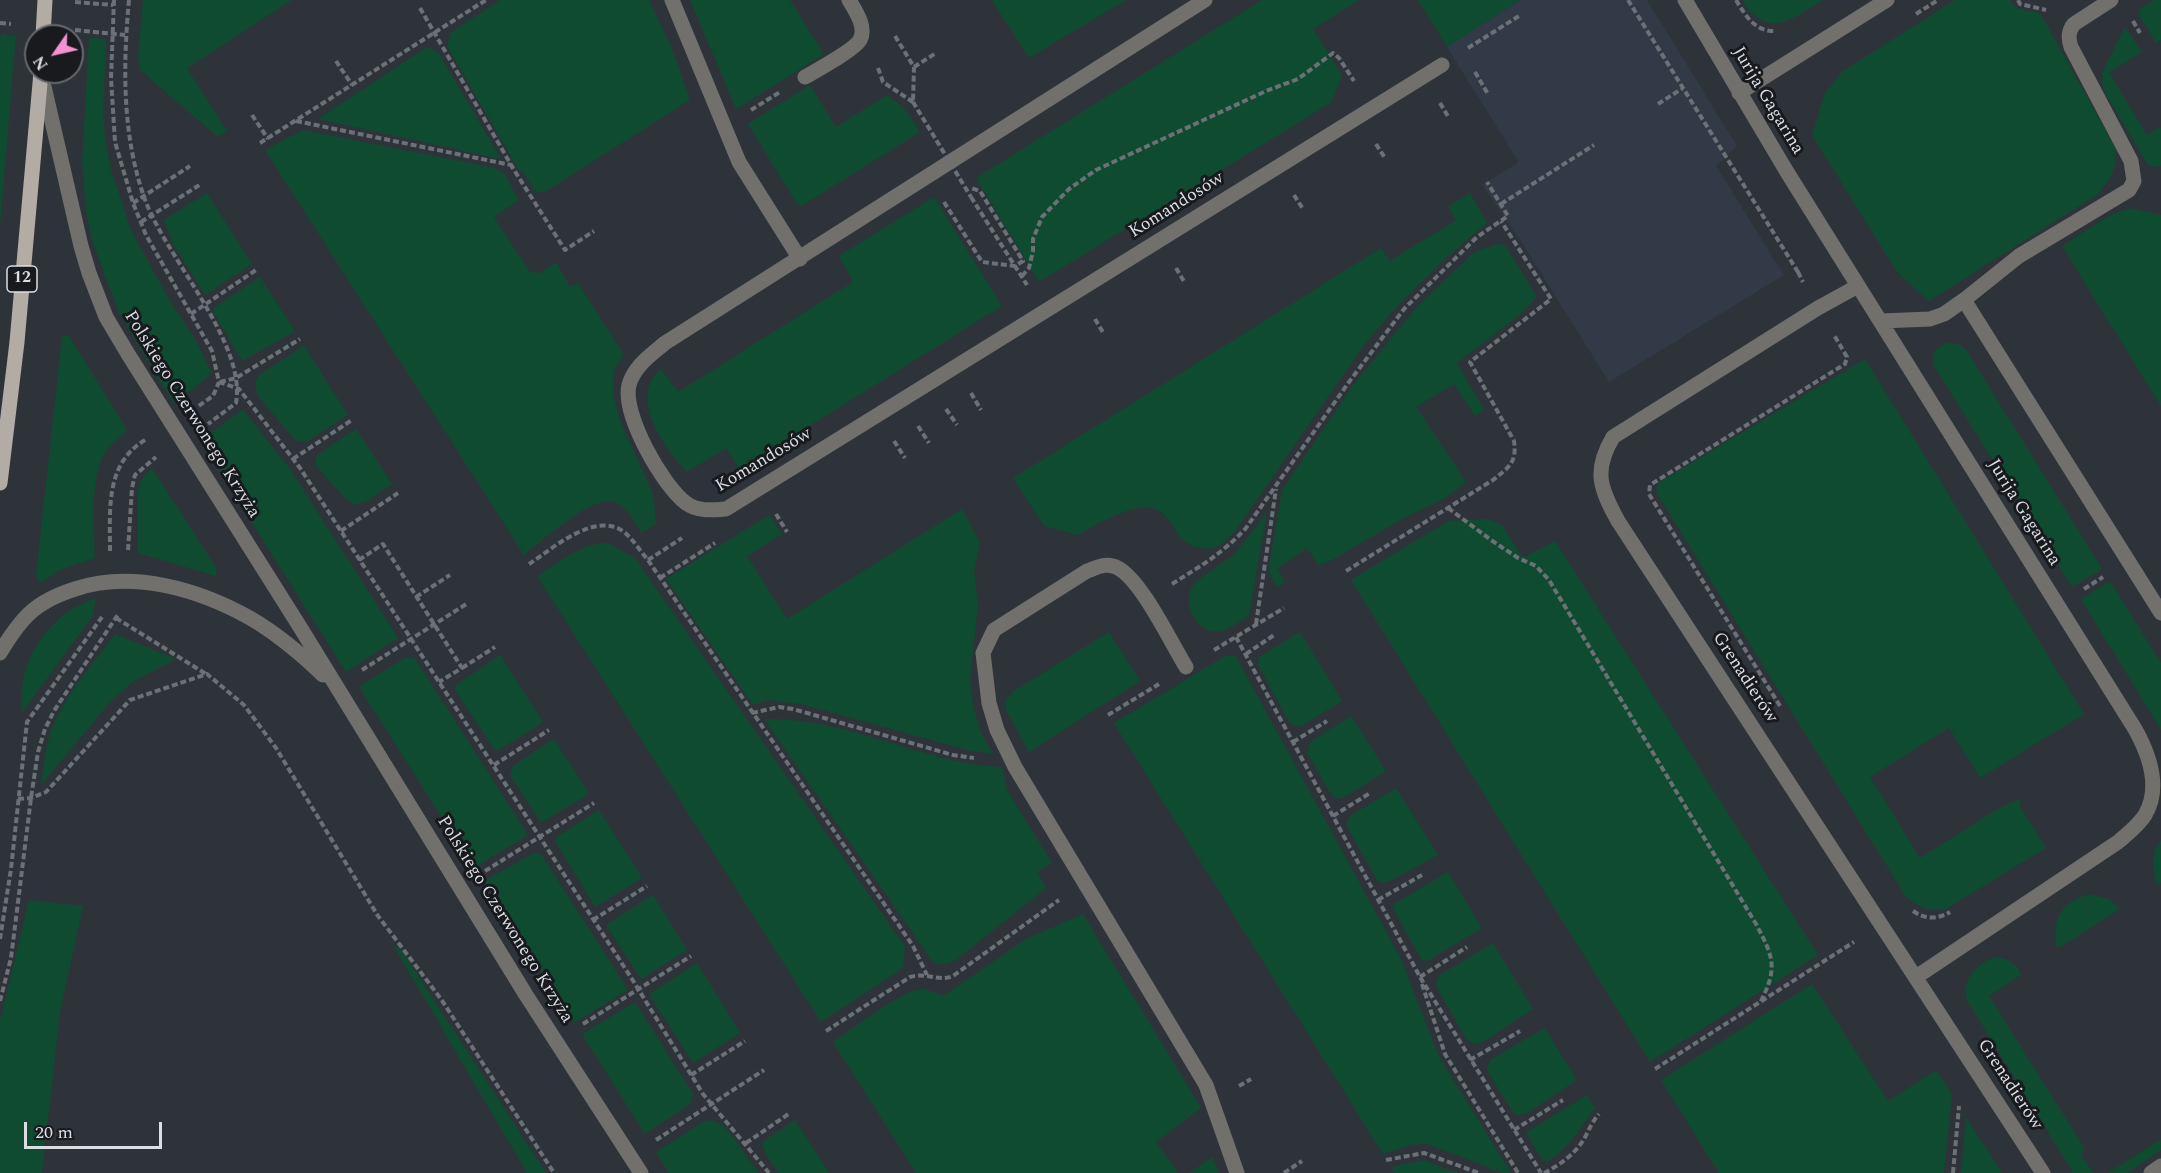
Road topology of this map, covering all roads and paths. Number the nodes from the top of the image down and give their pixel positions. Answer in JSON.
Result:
{"nodes":[{"id":1,"x":45,"y":0,"type":"edge"},
{"id":2,"x":114,"y":0,"type":"edge"},
{"id":3,"x":129,"y":0,"type":"edge"},
{"id":4,"x":486,"y":0,"type":"edge"},
{"id":5,"x":672,"y":0,"type":"edge"},
{"id":6,"x":849,"y":0,"type":"edge"},
{"id":7,"x":1205,"y":0,"type":"edge"},
{"id":8,"x":1628,"y":0,"type":"edge"},
{"id":9,"x":1685,"y":0,"type":"edge"},
{"id":10,"x":1736,"y":0,"type":"edge"},
{"id":11,"x":1887,"y":0,"type":"edge"},
{"id":12,"x":1938,"y":0,"type":"edge"},
{"id":13,"x":2028,"y":0,"type":"edge"},
{"id":14,"x":2111,"y":0,"type":"edge"},
{"id":15,"x":2031,"y":6,"type":"dead end"},
{"id":16,"x":420,"y":8,"type":"dead end"},
{"id":17,"x":1519,"y":16,"type":"dead end"},
{"id":18,"x":1910,"y":19,"type":"dead end"},
{"id":19,"x":44,"y":24,"type":"edge"},
{"id":20,"x":890,"y":29,"type":"dead end"},
{"id":21,"x":1778,"y":30,"type":"dead end"},
{"id":22,"x":434,"y":33,"type":"junction"},
{"id":23,"x":1470,"y":47,"type":"dead end"},
{"id":24,"x":936,"y":53,"type":"dead end"},
{"id":25,"x":336,"y":61,"type":"dead end"},
{"id":26,"x":1443,"y":65,"type":"dead end"},
{"id":27,"x":914,"y":67,"type":"junction"},
{"id":28,"x":805,"y":78,"type":"dead end"},
{"id":29,"x":40,"y":84,"type":"edge"},
{"id":30,"x":44,"y":84,"type":"edge"},
{"id":31,"x":352,"y":85,"type":"junction"},
{"id":32,"x":1683,"y":88,"type":"junction"},
{"id":33,"x":1739,"y":93,"type":"junction"},
{"id":34,"x":772,"y":97,"type":"dead end"},
{"id":35,"x":1658,"y":104,"type":"dead end"},
{"id":36,"x":1372,"y":109,"type":"junction"},
{"id":37,"x":252,"y":115,"type":"dead end"},
{"id":38,"x":741,"y":116,"type":"dead end"},
{"id":39,"x":296,"y":121,"type":"junction"},
{"id":40,"x":937,"y":132,"type":"dead end"},
{"id":41,"x":927,"y":138,"type":"dead end"},
{"id":42,"x":268,"y":139,"type":"junction"},
{"id":43,"x":260,"y":143,"type":"dead end"},
{"id":44,"x":1594,"y":145,"type":"dead end"},
{"id":45,"x":512,"y":165,"type":"junction"},
{"id":46,"x":190,"y":166,"type":"dead end"},
{"id":47,"x":1487,"y":182,"type":"dead end"},
{"id":48,"x":201,"y":184,"type":"dead end"},
{"id":49,"x":980,"y":191,"type":"dead end"},
{"id":50,"x":1293,"y":193,"type":"dead end"},
{"id":51,"x":143,"y":197,"type":"junction"},
{"id":52,"x":942,"y":199,"type":"dead end"},
{"id":53,"x":134,"y":203,"type":"junction"},
{"id":54,"x":1501,"y":204,"type":"junction"},
{"id":55,"x":1303,"y":210,"type":"dead end"},
{"id":56,"x":153,"y":215,"type":"junction"},
{"id":57,"x":1501,"y":221,"type":"junction"},
{"id":58,"x":141,"y":222,"type":"junction"},
{"id":59,"x":594,"y":231,"type":"dead end"},
{"id":60,"x":800,"y":259,"type":"junction"},
{"id":61,"x":1015,"y":266,"type":"junction"},
{"id":62,"x":1175,"y":266,"type":"dead end"},
{"id":63,"x":256,"y":270,"type":"dead end"},
{"id":64,"x":1798,"y":272,"type":"junction"},
{"id":65,"x":1022,"y":276,"type":"junction"},
{"id":66,"x":1798,"y":280,"type":"dead end"},
{"id":67,"x":1185,"y":283,"type":"dead end"},
{"id":68,"x":1858,"y":286,"type":"junction"},
{"id":69,"x":1964,"y":300,"type":"junction"},
{"id":70,"x":204,"y":305,"type":"junction"},
{"id":71,"x":1818,"y":308,"type":"junction"},
{"id":72,"x":1044,"y":312,"type":"junction"},
{"id":73,"x":191,"y":314,"type":"junction"},
{"id":74,"x":1094,"y":317,"type":"dead end"},
{"id":75,"x":1881,"y":321,"type":"junction"},
{"id":76,"x":1104,"y":334,"type":"dead end"},
{"id":77,"x":300,"y":339,"type":"dead end"},
{"id":78,"x":236,"y":378,"type":"junction"},
{"id":79,"x":219,"y":382,"type":"junction"},
{"id":80,"x":966,"y":385,"type":"dead end"},
{"id":81,"x":239,"y":389,"type":"junction"},
{"id":82,"x":940,"y":401,"type":"dead end"},
{"id":83,"x":981,"y":410,"type":"dead end"},
{"id":84,"x":913,"y":418,"type":"dead end"},
{"id":85,"x":352,"y":420,"type":"dead end"},
{"id":86,"x":172,"y":424,"type":"junction"},
{"id":87,"x":957,"y":425,"type":"dead end"},
{"id":88,"x":889,"y":434,"type":"dead end"},
{"id":89,"x":183,"y":439,"type":"junction"},
{"id":90,"x":929,"y":443,"type":"dead end"},
{"id":91,"x":904,"y":458,"type":"dead end"},
{"id":92,"x":293,"y":459,"type":"junction"},
{"id":93,"x":0,"y":483,"type":"edge"},
{"id":94,"x":1276,"y":487,"type":"junction"},
{"id":95,"x":398,"y":493,"type":"dead end"},
{"id":96,"x":772,"y":508,"type":"dead end"},
{"id":97,"x":1448,"y":508,"type":"junction"},
{"id":98,"x":341,"y":531,"type":"junction"},
{"id":99,"x":787,"y":532,"type":"dead end"},
{"id":100,"x":670,"y":546,"type":"dead end"},
{"id":101,"x":359,"y":560,"type":"junction"},
{"id":102,"x":648,"y":560,"type":"junction"},
{"id":103,"x":683,"y":563,"type":"dead end"},
{"id":104,"x":529,"y":564,"type":"dead end"},
{"id":105,"x":1346,"y":571,"type":"dead end"},
{"id":106,"x":450,"y":575,"type":"dead end"},
{"id":107,"x":660,"y":578,"type":"junction"},
{"id":108,"x":128,"y":581,"type":"junction"},
{"id":109,"x":111,"y":582,"type":"junction"},
{"id":110,"x":416,"y":597,"type":"junction"},
{"id":111,"x":1146,"y":600,"type":"junction"},
{"id":112,"x":468,"y":603,"type":"dead end"},
{"id":113,"x":1284,"y":608,"type":"dead end"},
{"id":114,"x":2161,"y":614,"type":"edge"},
{"id":115,"x":116,"y":618,"type":"junction"},
{"id":116,"x":434,"y":625,"type":"junction"},
{"id":117,"x":1256,"y":625,"type":"junction"},
{"id":118,"x":1275,"y":635,"type":"dead end"},
{"id":119,"x":1236,"y":637,"type":"junction"},
{"id":120,"x":411,"y":639,"type":"junction"},
{"id":121,"x":495,"y":647,"type":"dead end"},
{"id":122,"x":0,"y":652,"type":"edge"},
{"id":123,"x":1245,"y":654,"type":"junction"},
{"id":124,"x":1186,"y":667,"type":"junction"},
{"id":125,"x":462,"y":668,"type":"junction"},
{"id":126,"x":207,"y":674,"type":"junction"},
{"id":127,"x":439,"y":682,"type":"junction"},
{"id":128,"x":336,"y":687,"type":"junction"},
{"id":129,"x":752,"y":713,"type":"junction"},
{"id":130,"x":1108,"y":715,"type":"dead end"},
{"id":131,"x":1786,"y":715,"type":"dead end"},
{"id":132,"x":1327,"y":721,"type":"dead end"},
{"id":133,"x":549,"y":730,"type":"dead end"},
{"id":134,"x":1293,"y":742,"type":"junction"},
{"id":135,"x":493,"y":765,"type":"junction"},
{"id":136,"x":1014,"y":765,"type":"junction"},
{"id":137,"x":1370,"y":793,"type":"dead end"},
{"id":138,"x":31,"y":798,"type":"junction"},
{"id":139,"x":18,"y":799,"type":"junction"},
{"id":140,"x":594,"y":803,"type":"dead end"},
{"id":141,"x":1333,"y":816,"type":"junction"},
{"id":142,"x":540,"y":837,"type":"junction"},
{"id":143,"x":1422,"y":875,"type":"dead end"},
{"id":144,"x":1084,"y":882,"type":"junction"},
{"id":145,"x":461,"y":886,"type":"junction"},
{"id":146,"x":647,"y":886,"type":"dead end"},
{"id":147,"x":1378,"y":900,"type":"junction"},
{"id":148,"x":1908,"y":907,"type":"dead end"},
{"id":149,"x":1952,"y":911,"type":"dead end"},
{"id":150,"x":593,"y":920,"type":"junction"},
{"id":151,"x":1881,"y":924,"type":"junction"},
{"id":152,"x":0,"y":939,"type":"edge"},
{"id":153,"x":1467,"y":946,"type":"dead end"},
{"id":154,"x":692,"y":956,"type":"dead end"},
{"id":155,"x":927,"y":975,"type":"junction"},
{"id":156,"x":1420,"y":977,"type":"junction"},
{"id":157,"x":1916,"y":977,"type":"junction"},
{"id":158,"x":638,"y":989,"type":"junction"},
{"id":159,"x":0,"y":1001,"type":"edge"},
{"id":160,"x":1760,"y":1003,"type":"junction"},
{"id":161,"x":826,"y":1031,"type":"dead end"},
{"id":162,"x":1520,"y":1031,"type":"dead end"},
{"id":163,"x":556,"y":1041,"type":"junction"},
{"id":164,"x":745,"y":1041,"type":"dead end"},
{"id":165,"x":1470,"y":1060,"type":"junction"},
{"id":166,"x":1655,"y":1069,"type":"dead end"},
{"id":167,"x":764,"y":1070,"type":"dead end"},
{"id":168,"x":691,"y":1075,"type":"junction"},
{"id":169,"x":1563,"y":1100,"type":"dead end"},
{"id":170,"x":710,"y":1105,"type":"junction"},
{"id":171,"x":1959,"y":1105,"type":"dead end"},
{"id":172,"x":790,"y":1113,"type":"dead end"},
{"id":173,"x":1599,"y":1114,"type":"dead end"},
{"id":174,"x":1514,"y":1130,"type":"junction"},
{"id":175,"x":746,"y":1143,"type":"junction"},
{"id":176,"x":630,"y":1156,"type":"junction"},
{"id":177,"x":1386,"y":1160,"type":"dead end"},
{"id":178,"x":1302,"y":1161,"type":"dead end"},
{"id":179,"x":2161,"y":1166,"type":"edge"},
{"id":180,"x":554,"y":1173,"type":"edge"},
{"id":181,"x":641,"y":1173,"type":"edge"},
{"id":182,"x":769,"y":1173,"type":"edge"},
{"id":183,"x":1237,"y":1173,"type":"edge"},
{"id":184,"x":1284,"y":1173,"type":"edge"},
{"id":185,"x":1479,"y":1173,"type":"edge"},
{"id":186,"x":1518,"y":1173,"type":"edge"},
{"id":187,"x":1543,"y":1173,"type":"edge"},
{"id":188,"x":1953,"y":1173,"type":"edge"},
{"id":189,"x":2043,"y":1173,"type":"edge"},
{"id":190,"x":2151,"y":1173,"type":"edge"}],
"edges":[{"from":1,"to":19,"type":"main road"},
{"from":2,"to":53,"type":"path"},
{"from":3,"to":51,"type":"path"},
{"from":4,"to":22,"type":"path"},
{"from":5,"to":60,"type":"street"},
{"from":6,"to":28,"type":"street"},
{"from":7,"to":60,"type":"street","name":"Komandosów"},
{"from":8,"to":32,"type":"path"},
{"from":9,"to":33,"type":"street","name":"Jurija Gagarina"},
{"from":10,"to":21,"type":"path"},
{"from":11,"to":33,"type":"street"},
{"from":12,"to":18,"type":"path"},
{"from":13,"to":15,"type":"path"},
{"from":14,"to":69,"type":"street"},
{"from":16,"to":22,"type":"path"},
{"from":17,"to":23,"type":"path"},
{"from":20,"to":27,"type":"path"},
{"from":22,"to":31,"type":"path"},
{"from":22,"to":45,"type":"path"},
{"from":24,"to":27,"type":"path"},
{"from":25,"to":31,"type":"path"},
{"from":26,"to":36,"type":"street","name":"Komandosów"},
{"from":27,"to":61,"type":"path","bridge":true},
{"from":29,"to":93,"type":"main road","number":"12"},
{"from":30,"to":86,"type":"street","name":"Polskiego Czerwonego Krzyża"},
{"from":31,"to":39,"type":"path"},
{"from":32,"to":35,"type":"path"},
{"from":32,"to":64,"type":"path"},
{"from":33,"to":68,"type":"street","name":"Jurija Gagarina"},
{"from":34,"to":38,"type":"path"},
{"from":36,"to":65,"type":"path"},
{"from":36,"to":72,"type":"street","name":"Komandosów"},
{"from":37,"to":42,"type":"path"},
{"from":39,"to":42,"type":"path"},
{"from":39,"to":45,"type":"path"},
{"from":40,"to":41,"type":"path"},
{"from":42,"to":43,"type":"path"},
{"from":44,"to":54,"type":"path"},
{"from":45,"to":59,"type":"path"},
{"from":46,"to":51,"type":"path"},
{"from":47,"to":54,"type":"path"},
{"from":48,"to":56,"type":"path"},
{"from":49,"to":61,"type":"path"},
{"from":50,"to":55,"type":"path"},
{"from":51,"to":53,"type":"path"},
{"from":51,"to":56,"type":"path"},
{"from":52,"to":61,"type":"path"},
{"from":53,"to":58,"type":"path"},
{"from":54,"to":57,"type":"path"},
{"from":56,"to":58,"type":"path"},
{"from":56,"to":70,"type":"path"},
{"from":57,"to":94,"type":"path"},
{"from":57,"to":97,"type":"path"},
{"from":58,"to":73,"type":"path"},
{"from":60,"to":72,"type":"street","name":"Komandosów"},
{"from":61,"to":65,"type":"path"},
{"from":62,"to":67,"type":"path"},
{"from":63,"to":70,"type":"path"},
{"from":64,"to":66,"type":"path"},
{"from":64,"to":71,"type":"path"},
{"from":65,"to":72,"type":"path"},
{"from":68,"to":71,"type":"street","name":"Grenadierów"},
{"from":68,"to":75,"type":"street","name":"Jurija Gagarina"},
{"from":69,"to":75,"type":"street"},
{"from":69,"to":114,"type":"street"},
{"from":70,"to":73,"type":"path"},
{"from":70,"to":78,"type":"path"},
{"from":71,"to":131,"type":"path"},
{"from":71,"to":151,"type":"street","name":"Grenadierów"},
{"from":73,"to":79,"type":"path"},
{"from":74,"to":76,"type":"path"},
{"from":75,"to":157,"type":"street","name":"Jurija Gagarina"},
{"from":77,"to":78,"type":"path"},
{"from":78,"to":79,"type":"path"},
{"from":78,"to":81,"type":"path"},
{"from":79,"to":81,"type":"path"},
{"from":79,"to":86,"type":"path"},
{"from":80,"to":83,"type":"path"},
{"from":81,"to":89,"type":"path"},
{"from":81,"to":92,"type":"path"},
{"from":82,"to":87,"type":"path"},
{"from":84,"to":90,"type":"path"},
{"from":85,"to":92,"type":"path"},
{"from":86,"to":89,"type":"street","name":"Polskiego Czerwonego Krzyża"},
{"from":86,"to":109,"type":"path"},
{"from":88,"to":91,"type":"path"},
{"from":89,"to":108,"type":"path"},
{"from":89,"to":128,"type":"street","name":"Polskiego Czerwonego Krzyża"},
{"from":92,"to":98,"type":"path"},
{"from":94,"to":111,"type":"path"},
{"from":94,"to":117,"type":"path"},
{"from":95,"to":98,"type":"path"},
{"from":96,"to":99,"type":"path"},
{"from":97,"to":105,"type":"path"},
{"from":97,"to":160,"type":"path"},
{"from":98,"to":101,"type":"path"},
{"from":100,"to":102,"type":"path"},
{"from":101,"to":110,"type":"path"},
{"from":101,"to":120,"type":"path"},
{"from":102,"to":104,"type":"path"},
{"from":102,"to":107,"type":"path"},
{"from":103,"to":107,"type":"path"},
{"from":106,"to":110,"type":"path"},
{"from":107,"to":129,"type":"path"},
{"from":108,"to":109,"type":"street","name":"Polskiego Czerwonego Krzyża"},
{"from":108,"to":115,"type":"path"},
{"from":108,"to":128,"type":"street","name":"Polskiego Czerwonego Krzyża"},
{"from":109,"to":122,"type":"street","name":"Polskiego Czerwonego Krzyża"},
{"from":110,"to":116,"type":"path"},
{"from":111,"to":124,"type":"street"},
{"from":111,"to":136,"type":"street"},
{"from":112,"to":116,"type":"path"},
{"from":113,"to":117,"type":"path"},
{"from":115,"to":126,"type":"path"},
{"from":115,"to":138,"type":"path"},
{"from":115,"to":139,"type":"path"},
{"from":116,"to":120,"type":"path"},
{"from":116,"to":125,"type":"path"},
{"from":117,"to":119,"type":"path"},
{"from":118,"to":123,"type":"path"},
{"from":119,"to":123,"type":"path"},
{"from":119,"to":124,"type":"path"},
{"from":120,"to":127,"type":"path"},
{"from":120,"to":128,"type":"path"},
{"from":121,"to":125,"type":"path"},
{"from":123,"to":134,"type":"path"},
{"from":124,"to":130,"type":"path"},
{"from":125,"to":127,"type":"path"},
{"from":126,"to":138,"type":"path"},
{"from":126,"to":180,"type":"path"},
{"from":127,"to":135,"type":"path"},
{"from":128,"to":145,"type":"street","name":"Polskiego Czerwonego Krzyża"},
{"from":129,"to":136,"type":"path"},
{"from":129,"to":155,"type":"path"},
{"from":132,"to":134,"type":"path"},
{"from":133,"to":135,"type":"path"},
{"from":134,"to":141,"type":"path"},
{"from":135,"to":142,"type":"path"},
{"from":136,"to":144,"type":"street"},
{"from":137,"to":141,"type":"path"},
{"from":138,"to":139,"type":"path"},
{"from":138,"to":159,"type":"path"},
{"from":139,"to":152,"type":"path"},
{"from":140,"to":142,"type":"path"},
{"from":141,"to":147,"type":"path"},
{"from":142,"to":145,"type":"path"},
{"from":142,"to":150,"type":"path"},
{"from":143,"to":147,"type":"path"},
{"from":144,"to":155,"type":"path"},
{"from":144,"to":183,"type":"street"},
{"from":145,"to":163,"type":"street","name":"Polskiego Czerwonego Krzyża"},
{"from":146,"to":150,"type":"path"},
{"from":147,"to":156,"type":"path"},
{"from":148,"to":149,"type":"path"},
{"from":150,"to":158,"type":"path"},
{"from":151,"to":157,"type":"street","name":"Grenadierów"},
{"from":151,"to":160,"type":"path"},
{"from":153,"to":156,"type":"path"},
{"from":154,"to":158,"type":"path"},
{"from":155,"to":161,"type":"path"},
{"from":156,"to":165,"type":"path"},
{"from":156,"to":186,"type":"path"},
{"from":157,"to":189,"type":"street","name":"Grenadierów"},
{"from":158,"to":163,"type":"path"},
{"from":158,"to":168,"type":"path"},
{"from":160,"to":166,"type":"path"},
{"from":162,"to":165,"type":"path"},
{"from":163,"to":176,"type":"street","name":"Polskiego Czerwonego Krzyża"},
{"from":164,"to":168,"type":"path"},
{"from":165,"to":174,"type":"path"},
{"from":167,"to":170,"type":"path"},
{"from":168,"to":170,"type":"path"},
{"from":169,"to":174,"type":"path"},
{"from":170,"to":175,"type":"path"},
{"from":170,"to":176,"type":"path"},
{"from":171,"to":188,"type":"path"},
{"from":172,"to":175,"type":"path"},
{"from":173,"to":187,"type":"path"},
{"from":174,"to":187,"type":"path"},
{"from":175,"to":182,"type":"path"},
{"from":176,"to":181,"type":"street","name":"Polskiego Czerwonego Krzyża"},
{"from":177,"to":185,"type":"path"},
{"from":178,"to":184,"type":"path"},
{"from":179,"to":190,"type":"street"}]}
